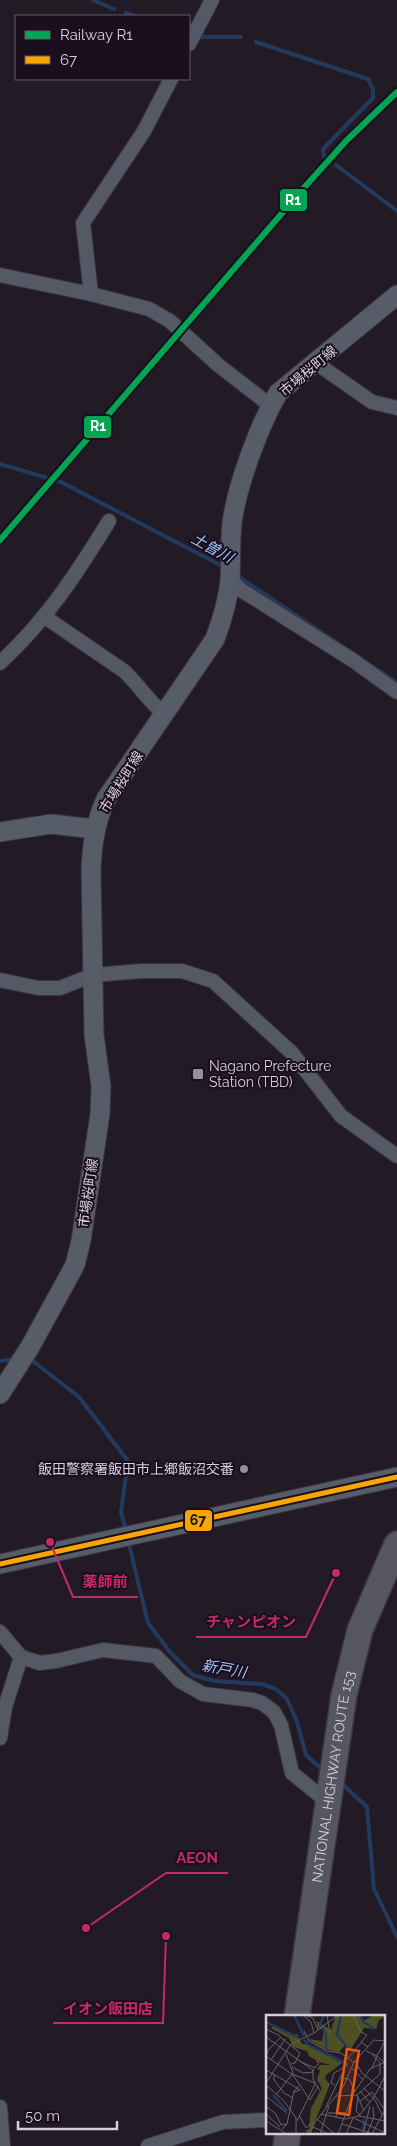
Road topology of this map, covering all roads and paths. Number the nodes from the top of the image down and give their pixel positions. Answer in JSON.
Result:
{"nodes":[{"id":1,"x":212,"y":0,"type":"edge"},
{"id":2,"x":190,"y":42,"type":"edge"},
{"id":3,"x":170,"y":80,"type":"edge"},
{"id":4,"x":0,"y":276,"type":"edge"},
{"id":5,"x":91,"y":294,"type":"junction"},
{"id":6,"x":397,"y":295,"type":"edge"},
{"id":7,"x":316,"y":363,"type":"junction"},
{"id":8,"x":271,"y":406,"type":"junction"},
{"id":9,"x":397,"y":408,"type":"edge"},
{"id":10,"x":109,"y":521,"type":"dead end"},
{"id":11,"x":230,"y":578,"type":"junction"},
{"id":12,"x":45,"y":617,"type":"junction"},
{"id":13,"x":0,"y":663,"type":"edge"},
{"id":14,"x":397,"y":692,"type":"edge"},
{"id":15,"x":165,"y":715,"type":"junction"},
{"id":16,"x":95,"y":829,"type":"junction"},
{"id":17,"x":0,"y":832,"type":"edge"},
{"id":18,"x":93,"y":975,"type":"junction"},
{"id":19,"x":0,"y":980,"type":"edge"},
{"id":20,"x":397,"y":1156,"type":"edge"},
{"id":21,"x":0,"y":1394,"type":"edge"},
{"id":22,"x":397,"y":1477,"type":"edge"},
{"id":23,"x":397,"y":1544,"type":"edge"},
{"id":24,"x":0,"y":1564,"type":"edge"},
{"id":25,"x":0,"y":1632,"type":"edge"},
{"id":26,"x":21,"y":1658,"type":"junction"},
{"id":27,"x":0,"y":1738,"type":"edge"},
{"id":28,"x":329,"y":1798,"type":"junction"},
{"id":29,"x":297,"y":2015,"type":"edge"},
{"id":30,"x":0,"y":2107,"type":"edge"},
{"id":31,"x":266,"y":2120,"type":"edge"},
{"id":32,"x":3,"y":2146,"type":"edge"},
{"id":33,"x":148,"y":2146,"type":"edge"}],
"edges":[{"from":1,"to":2,"type":"street"},
{"from":3,"to":5,"type":"street"},
{"from":4,"to":5,"type":"street"},
{"from":5,"to":8,"type":"street"},
{"from":6,"to":7,"type":"main road","name":"市場桜町線"},
{"from":7,"to":8,"type":"main road","name":"市場桜町線"},
{"from":7,"to":9,"type":"street"},
{"from":8,"to":11,"type":"main road","name":"市場桜町線"},
{"from":10,"to":12,"type":"street"},
{"from":11,"to":14,"type":"street"},
{"from":11,"to":15,"type":"main road","name":"市場桜町線"},
{"from":12,"to":13,"type":"street"},
{"from":12,"to":15,"type":"street"},
{"from":15,"to":16,"type":"main road","name":"市場桜町線"},
{"from":16,"to":17,"type":"main road"},
{"from":16,"to":18,"type":"main road","name":"市場桜町線"},
{"from":18,"to":19,"type":"street"},
{"from":18,"to":20,"type":"street"},
{"from":18,"to":21,"type":"main road","name":"市場桜町線"},
{"from":22,"to":24,"type":"main road"},
{"from":23,"to":28,"type":"highway","name":"NATIONAL HIGHWAY ROUTE 153"},
{"from":25,"to":26,"type":"street"},
{"from":26,"to":27,"type":"street"},
{"from":26,"to":28,"type":"street"},
{"from":28,"to":29,"type":"highway","name":"NATIONAL HIGHWAY ROUTE 153"},
{"from":30,"to":32,"type":"street"},
{"from":31,"to":33,"type":"street"}]}
